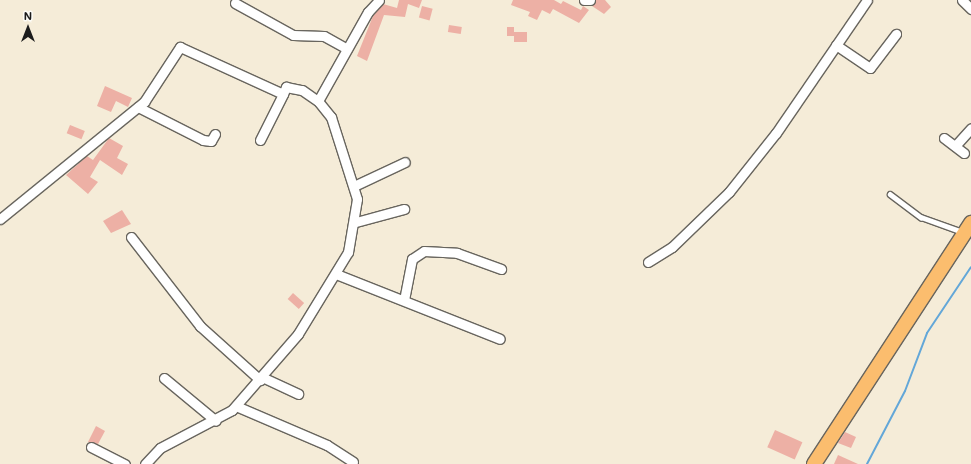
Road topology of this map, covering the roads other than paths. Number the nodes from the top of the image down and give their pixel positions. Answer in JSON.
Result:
{"nodes":[{"id":1,"x":379,"y":0,"type":"edge"},
{"id":2,"x":584,"y":0,"type":"edge"},
{"id":3,"x":590,"y":0,"type":"edge"},
{"id":4,"x":867,"y":0,"type":"edge"},
{"id":5,"x":962,"y":0,"type":"edge"},
{"id":6,"x":235,"y":3,"type":"dead end"},
{"id":7,"x":971,"y":9,"type":"edge"},
{"id":8,"x":896,"y":34,"type":"dead end"},
{"id":9,"x":836,"y":45,"type":"junction"},
{"id":10,"x":347,"y":49,"type":"junction"},
{"id":11,"x":283,"y":94,"type":"junction"},
{"id":12,"x":318,"y":100,"type":"junction"},
{"id":13,"x":138,"y":107,"type":"junction"},
{"id":14,"x":971,"y":128,"type":"edge"},
{"id":15,"x":215,"y":134,"type":"dead end"},
{"id":16,"x":944,"y":138,"type":"dead end"},
{"id":17,"x":260,"y":140,"type":"dead end"},
{"id":18,"x":956,"y":146,"type":"junction"},
{"id":19,"x":964,"y":153,"type":"dead end"},
{"id":20,"x":405,"y":162,"type":"dead end"},
{"id":21,"x":354,"y":186,"type":"junction"},
{"id":22,"x":890,"y":194,"type":"dead end"},
{"id":23,"x":404,"y":209,"type":"dead end"},
{"id":24,"x":0,"y":219,"type":"edge"},
{"id":25,"x":356,"y":222,"type":"junction"},
{"id":26,"x":968,"y":228,"type":"edge"},
{"id":27,"x":131,"y":237,"type":"dead end"},
{"id":28,"x":648,"y":262,"type":"dead end"},
{"id":29,"x":501,"y":269,"type":"dead end"},
{"id":30,"x":336,"y":274,"type":"junction"},
{"id":31,"x":404,"y":300,"type":"junction"},
{"id":32,"x":500,"y":338,"type":"dead end"},
{"id":33,"x":164,"y":378,"type":"dead end"},
{"id":34,"x":261,"y":378,"type":"junction"},
{"id":35,"x":298,"y":394,"type":"dead end"},
{"id":36,"x":236,"y":406,"type":"junction"},
{"id":37,"x":216,"y":421,"type":"junction"},
{"id":38,"x":92,"y":447,"type":"dead end"},
{"id":39,"x":353,"y":462,"type":"dead end"},
{"id":40,"x":125,"y":464,"type":"edge"},
{"id":41,"x":146,"y":464,"type":"edge"},
{"id":42,"x":814,"y":464,"type":"edge"}],
"edges":[{"from":1,"to":10,"type":"street"},
{"from":2,"to":3,"type":"street"},
{"from":4,"to":9,"type":"street"},
{"from":5,"to":7,"type":"street"},
{"from":6,"to":10,"type":"street"},
{"from":8,"to":9,"type":"street"},
{"from":9,"to":28,"type":"street"},
{"from":10,"to":12,"type":"street"},
{"from":11,"to":12,"type":"street"},
{"from":11,"to":13,"type":"street"},
{"from":11,"to":17,"type":"street"},
{"from":12,"to":21,"type":"street"},
{"from":13,"to":15,"type":"street"},
{"from":13,"to":24,"type":"street"},
{"from":14,"to":18,"type":"street"},
{"from":16,"to":18,"type":"street"},
{"from":18,"to":19,"type":"street"},
{"from":20,"to":21,"type":"street"},
{"from":21,"to":25,"type":"street"},
{"from":22,"to":26,"type":"lane"},
{"from":23,"to":25,"type":"street"},
{"from":25,"to":30,"type":"street"},
{"from":26,"to":42,"type":"main road"},
{"from":27,"to":34,"type":"street"},
{"from":29,"to":31,"type":"street"},
{"from":30,"to":31,"type":"street"},
{"from":30,"to":34,"type":"street"},
{"from":31,"to":32,"type":"street"},
{"from":33,"to":37,"type":"street"},
{"from":34,"to":35,"type":"street"},
{"from":34,"to":36,"type":"street"},
{"from":36,"to":37,"type":"street"},
{"from":36,"to":39,"type":"street"},
{"from":37,"to":41,"type":"street"},
{"from":38,"to":40,"type":"street"}]}
